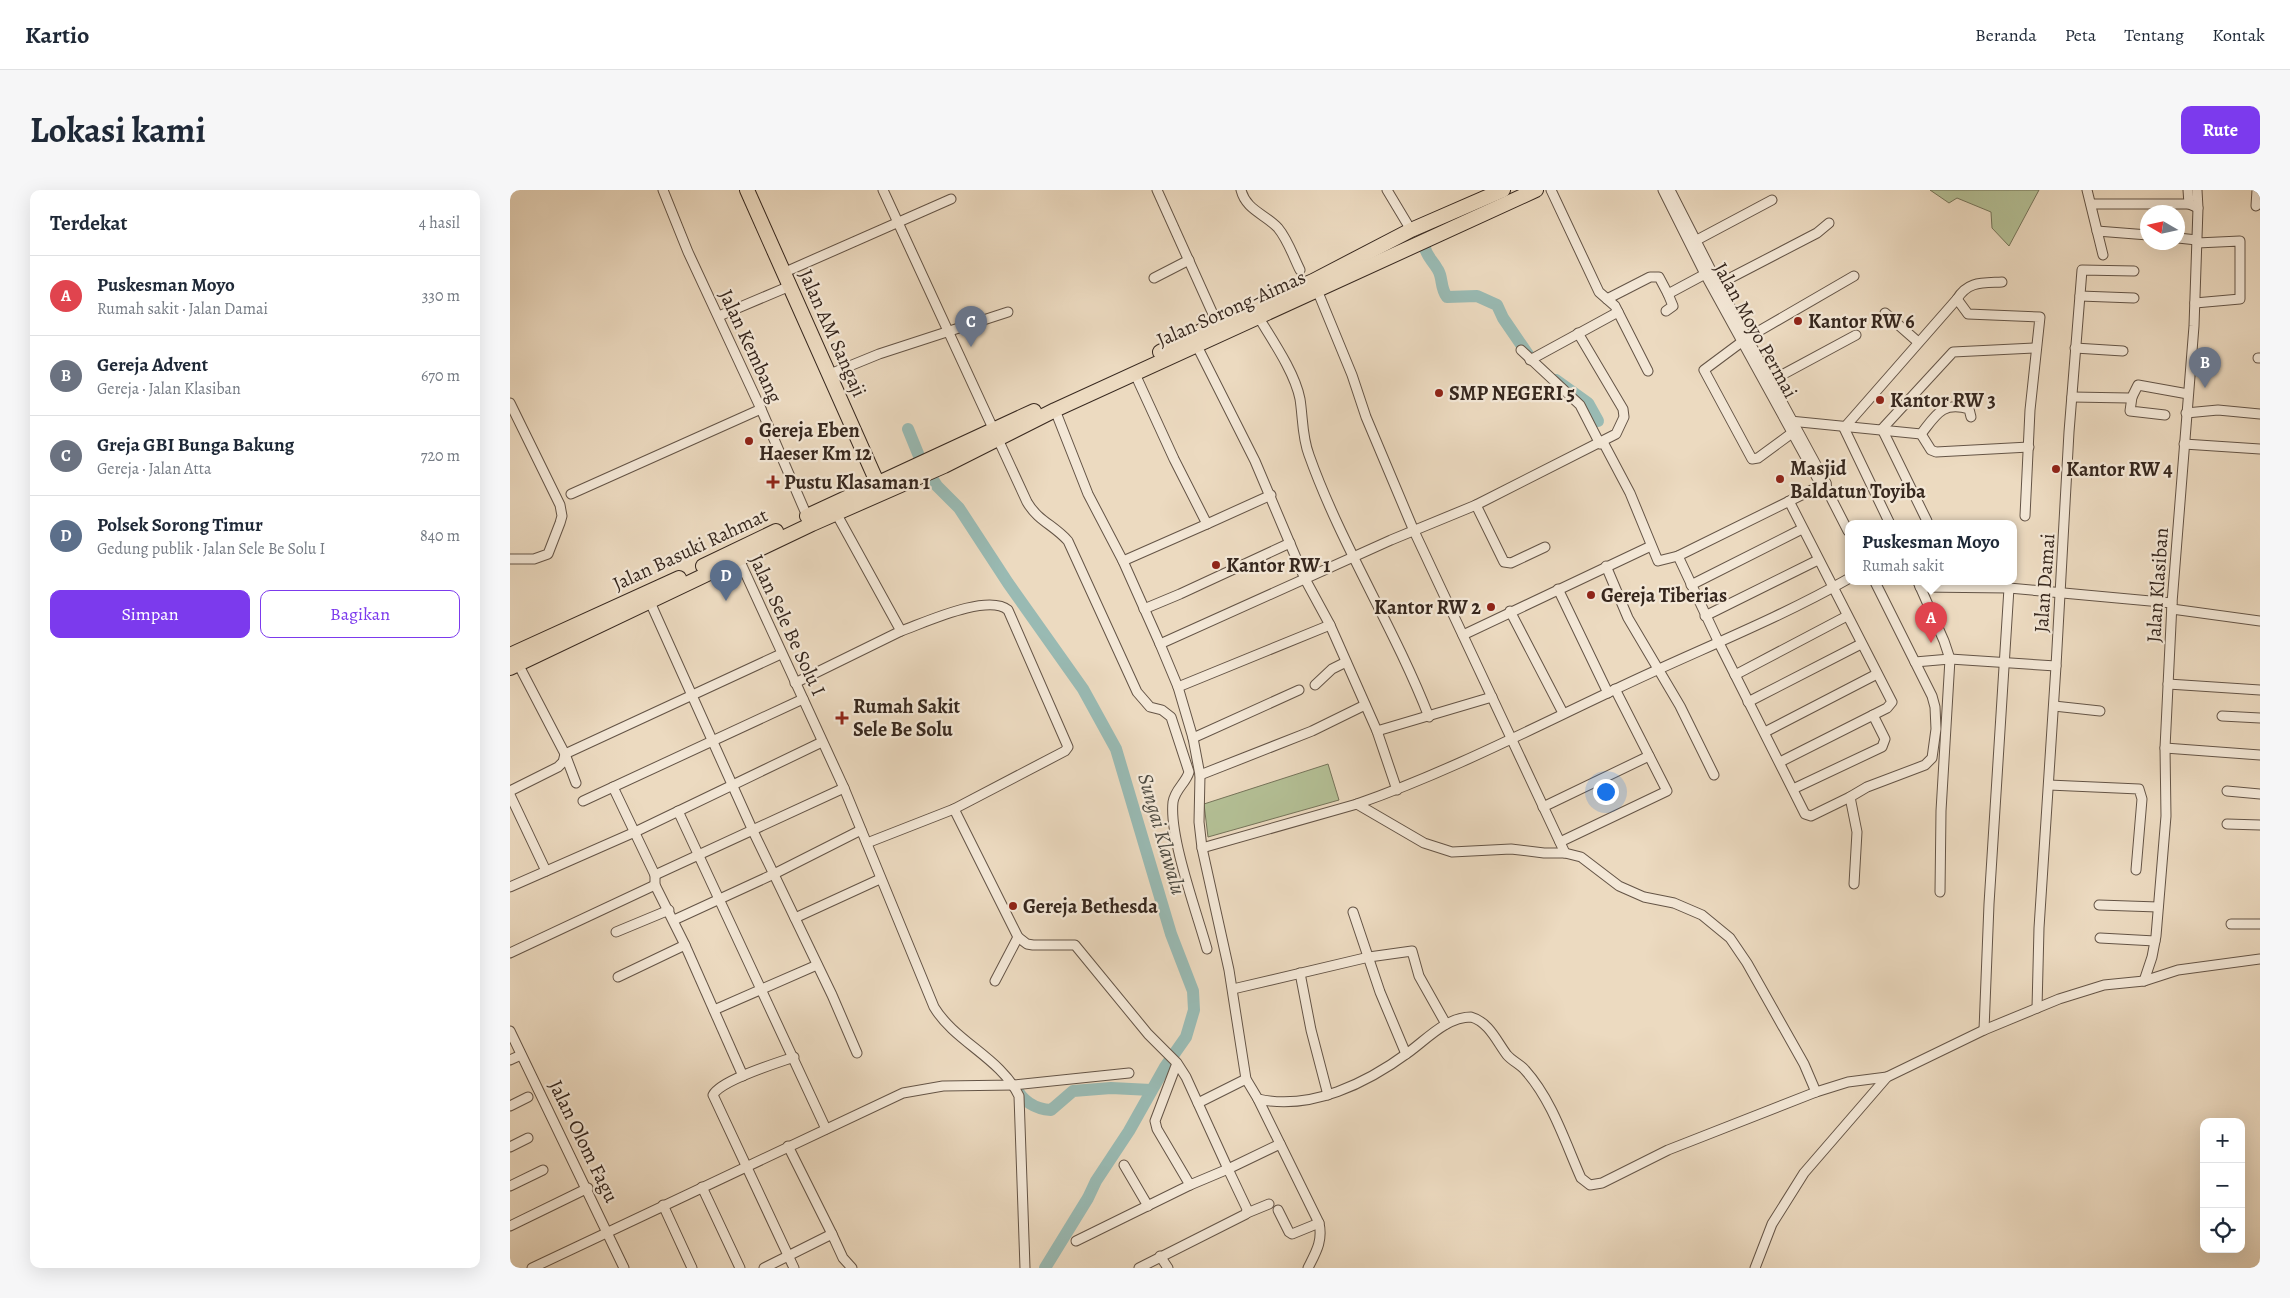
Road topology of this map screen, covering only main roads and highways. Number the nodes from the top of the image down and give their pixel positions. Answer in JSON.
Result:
{"nodes":[{"id":1,"x":748,"y":190,"type":"edge"},
{"id":2,"x":1503,"y":190,"type":"edge"},
{"id":3,"x":1536,"y":190,"type":"edge"},
{"id":4,"x":1316,"y":286,"type":"junction"},
{"id":5,"x":995,"y":436,"type":"junction"},
{"id":6,"x":916,"y":473,"type":"joint"},
{"id":7,"x":880,"y":488,"type":"junction"},
{"id":8,"x":737,"y":555,"type":"junction"},
{"id":9,"x":512,"y":658,"type":"edge"}],
"edges":[{"from":1,"to":7,"type":"highway","name":"Jalan AM Sangaji"},
{"from":2,"to":4,"type":"highway","name":"Jalan Sorong-Aimas"},
{"from":3,"to":4,"type":"highway","name":"Jalan Sorong-Aimas"},
{"from":4,"to":5,"type":"highway","name":"Jalan Sorong-Aimas"},
{"from":4,"to":5,"type":"highway","name":"Jalan Sorong-Aimas"},
{"from":5,"to":6,"type":"highway","name":"Jalan Sorong-Aimas"},
{"from":6,"to":7,"type":"highway","name":"Jalan Basuki Rahmat"},
{"from":7,"to":8,"type":"highway","name":"Jalan Basuki Rahmat"},
{"from":7,"to":8,"type":"highway","name":"Jalan Basuki Rahmat"},
{"from":8,"to":9,"type":"highway","name":"Jalan Basuki Rahmat"},
{"from":8,"to":9,"type":"highway","name":"Jalan Basuki Rahmat"}]}
